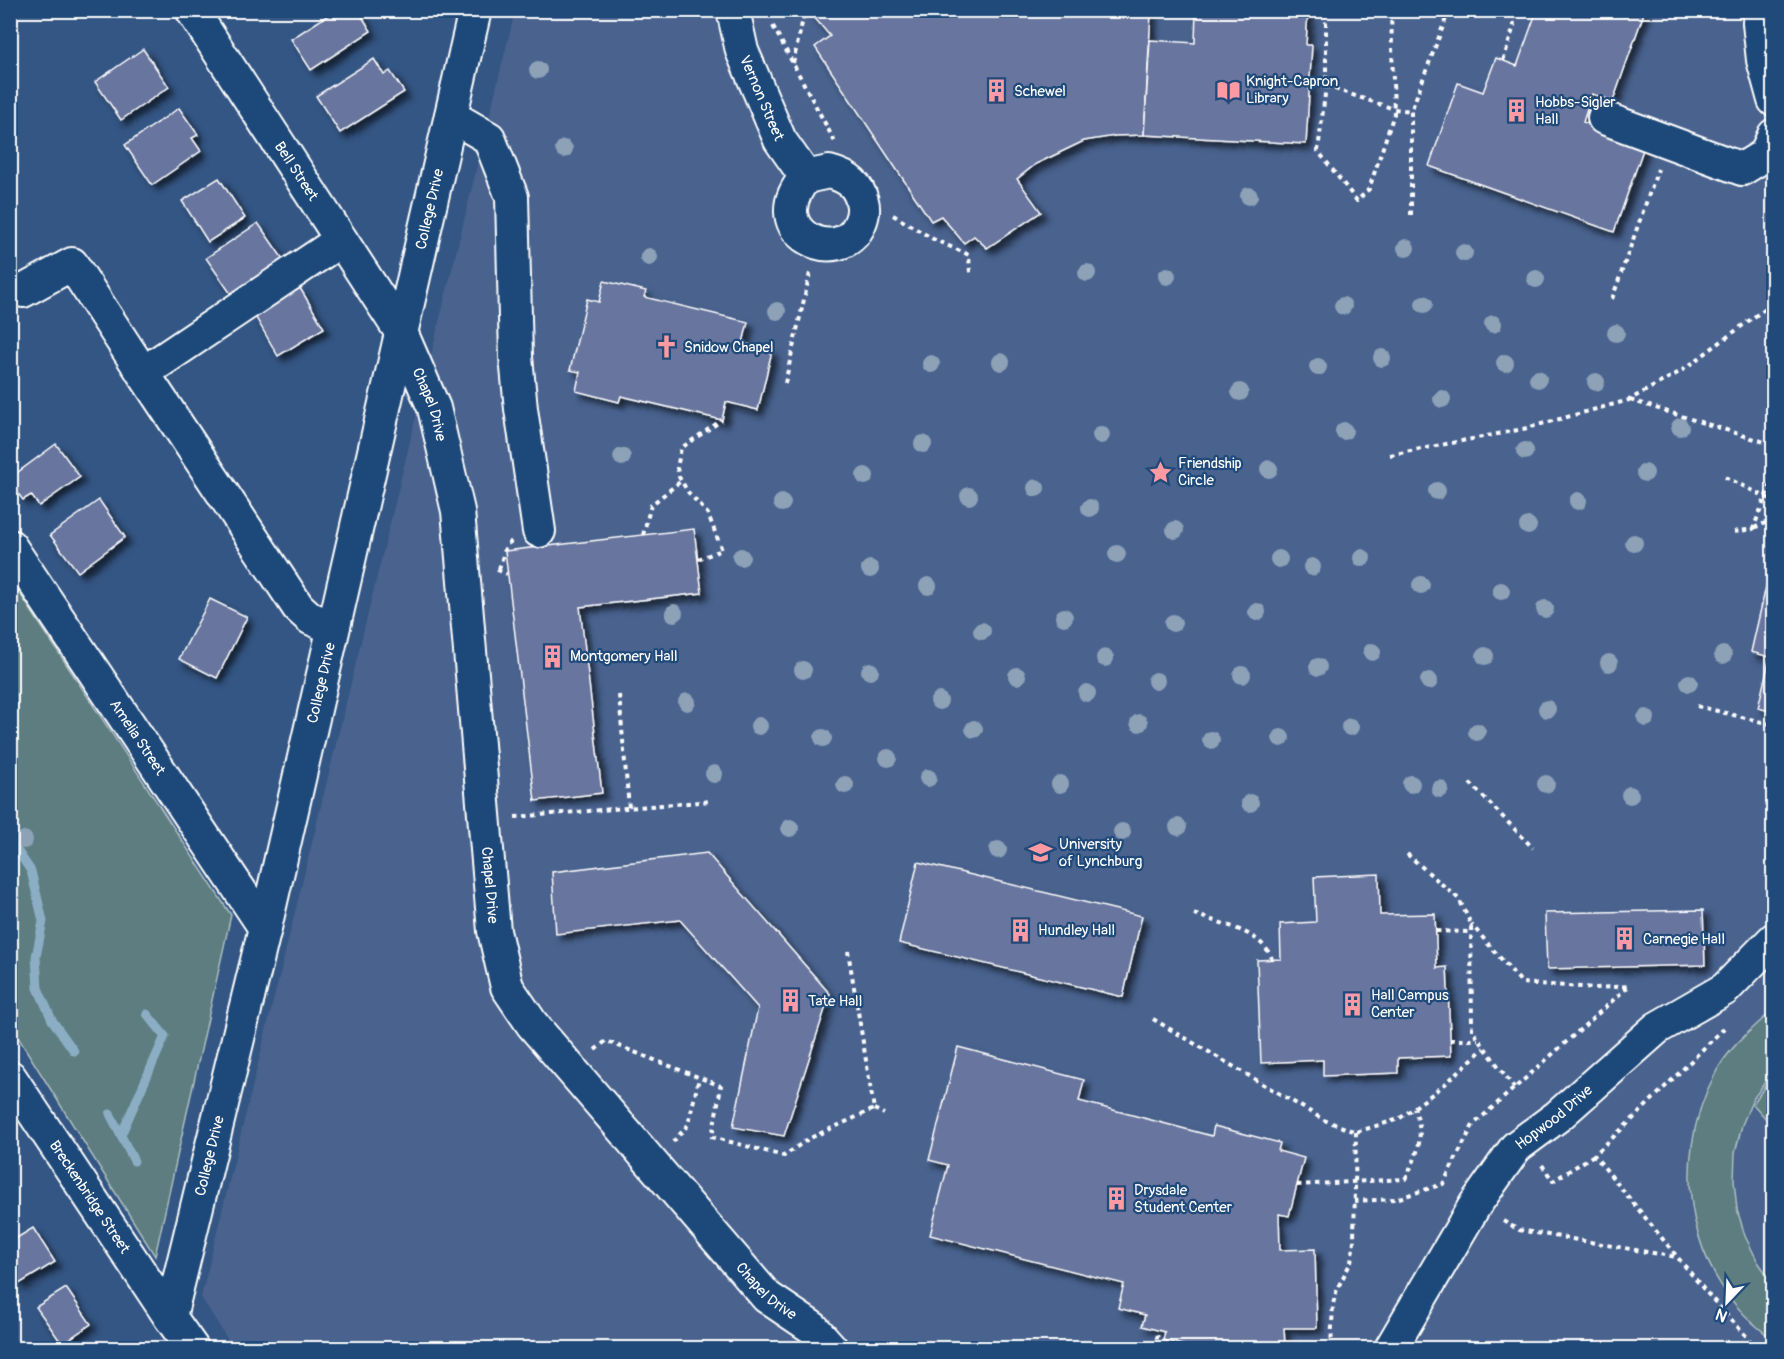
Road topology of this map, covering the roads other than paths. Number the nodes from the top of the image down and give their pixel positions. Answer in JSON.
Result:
{"nodes":[{"id":1,"x":192,"y":10,"type":"edge"},
{"id":2,"x":475,"y":10,"type":"edge"},
{"id":3,"x":733,"y":10,"type":"edge"},
{"id":4,"x":1760,"y":10,"type":"edge"},
{"id":5,"x":1773,"y":100,"type":"edge"},
{"id":6,"x":451,"y":116,"type":"junction"},
{"id":7,"x":1604,"y":118,"type":"dead end"},
{"id":8,"x":1773,"y":135,"type":"edge"},
{"id":9,"x":806,"y":177,"type":"dead end"},
{"id":10,"x":341,"y":240,"type":"junction"},
{"id":11,"x":23,"y":291,"type":"dead end"},
{"id":12,"x":401,"y":332,"type":"junction"},
{"id":13,"x":143,"y":373,"type":"junction"},
{"id":14,"x":539,"y":531,"type":"dead end"},
{"id":15,"x":10,"y":546,"type":"edge"},
{"id":16,"x":333,"y":628,"type":"junction"},
{"id":17,"x":265,"y":928,"type":"junction"},
{"id":18,"x":1773,"y":939,"type":"edge"},
{"id":19,"x":10,"y":1077,"type":"edge"},
{"id":20,"x":170,"y":1317,"type":"junction"},
{"id":21,"x":822,"y":1338,"type":"edge"},
{"id":22,"x":192,"y":1348,"type":"edge"},
{"id":23,"x":1391,"y":1348,"type":"edge"}],
"edges":[{"from":1,"to":10,"type":"street","name":"Bell Street"},
{"from":2,"to":6,"type":"street","name":"College Drive"},
{"from":3,"to":9,"type":"street","name":"Vernon Street"},
{"from":4,"to":5,"type":"street"},
{"from":6,"to":12,"type":"street","name":"College Drive"},
{"from":6,"to":14,"type":"street"},
{"from":7,"to":8,"type":"street"},
{"from":10,"to":12,"type":"street","name":"Bell Street"},
{"from":10,"to":13,"type":"street"},
{"from":11,"to":13,"type":"street"},
{"from":12,"to":16,"type":"street","name":"College Drive"},
{"from":12,"to":21,"type":"street","name":"Chapel Drive"},
{"from":13,"to":16,"type":"street"},
{"from":15,"to":17,"type":"street","name":"Amelia Street"},
{"from":16,"to":17,"type":"street","name":"College Drive"},
{"from":17,"to":20,"type":"street","name":"College Drive"},
{"from":18,"to":23,"type":"street","name":"Hopwood Drive"},
{"from":19,"to":20,"type":"street","name":"Breckenbridge Street"},
{"from":20,"to":22,"type":"street"}]}
